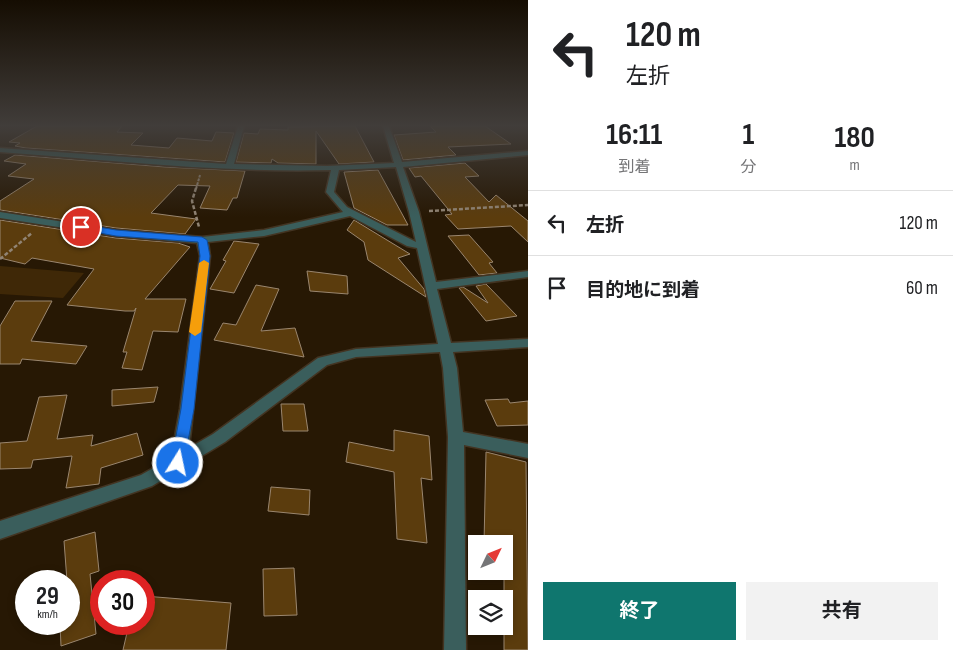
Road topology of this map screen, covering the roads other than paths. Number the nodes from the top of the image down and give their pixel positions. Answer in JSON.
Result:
{"nodes":[{"id":1,"x":88,"y":156,"type":"edge"},
{"id":2,"x":232,"y":156,"type":"edge"},
{"id":3,"x":397,"y":156,"type":"edge"},
{"id":4,"x":489,"y":156,"type":"edge"},
{"id":5,"x":400,"y":164,"type":"junction"},
{"id":6,"x":230,"y":165,"type":"junction"},
{"id":7,"x":335,"y":168,"type":"junction"},
{"id":8,"x":351,"y":213,"type":"junction"},
{"id":9,"x":0,"y":215,"type":"edge"},
{"id":10,"x":202,"y":240,"type":"junction"},
{"id":11,"x":422,"y":246,"type":"junction"},
{"id":12,"x":528,"y":274,"type":"edge"},
{"id":13,"x":432,"y":286,"type":"junction"},
{"id":14,"x":528,"y":343,"type":"edge"},
{"id":15,"x":447,"y":349,"type":"junction"},
{"id":16,"x":456,"y":438,"type":"junction"},
{"id":17,"x":528,"y":451,"type":"edge"},
{"id":18,"x":178,"y":463,"type":"junction"},
{"id":19,"x":0,"y":530,"type":"edge"},
{"id":20,"x":455,"y":650,"type":"edge"}],
"edges":[{"from":1,"to":6,"type":"street"},
{"from":2,"to":6,"type":"street"},
{"from":3,"to":5,"type":"street"},
{"from":4,"to":5,"type":"street"},
{"from":5,"to":7,"type":"street"},
{"from":5,"to":11,"type":"street"},
{"from":6,"to":7,"type":"street"},
{"from":7,"to":8,"type":"street"},
{"from":8,"to":10,"type":"street"},
{"from":8,"to":11,"type":"street"},
{"from":9,"to":10,"type":"street"},
{"from":10,"to":18,"type":"street"},
{"from":11,"to":13,"type":"street"},
{"from":12,"to":13,"type":"street"},
{"from":13,"to":15,"type":"street"},
{"from":14,"to":15,"type":"street"},
{"from":15,"to":16,"type":"street"},
{"from":15,"to":18,"type":"street"},
{"from":16,"to":17,"type":"street"},
{"from":16,"to":20,"type":"street"},
{"from":18,"to":19,"type":"street"}]}
